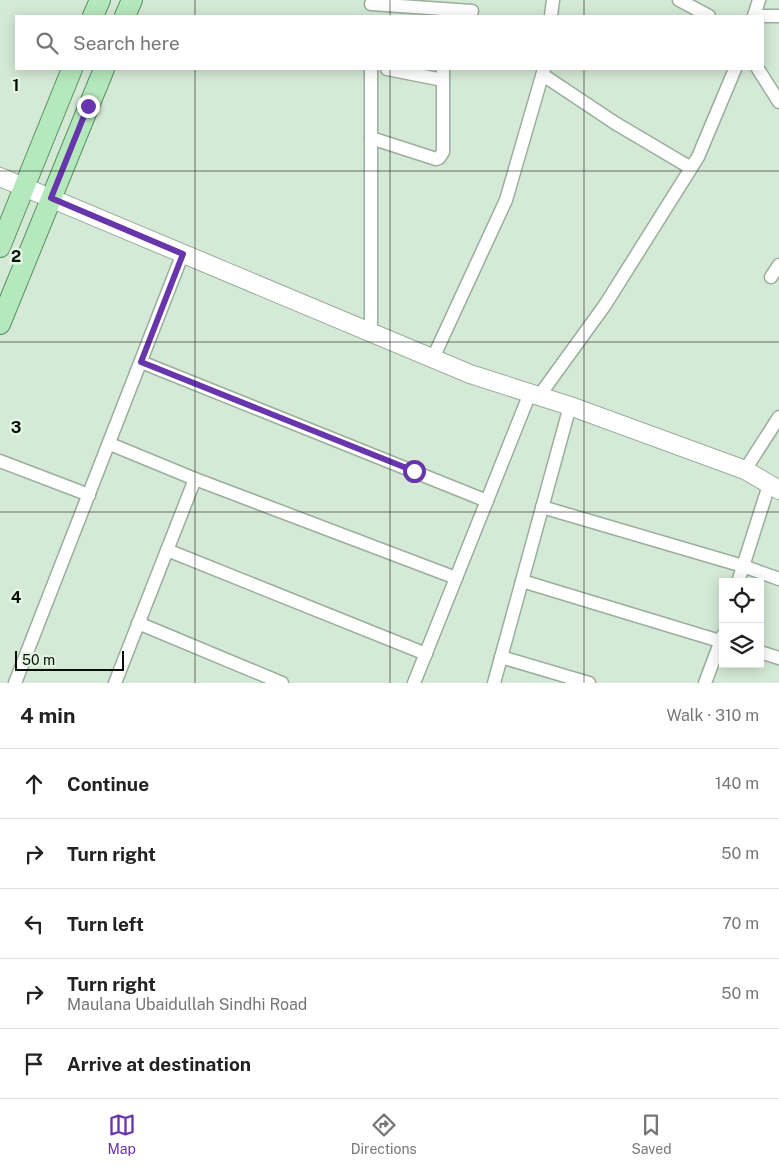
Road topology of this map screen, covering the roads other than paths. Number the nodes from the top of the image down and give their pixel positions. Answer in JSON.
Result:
{"nodes":[{"id":1,"x":100,"y":0,"type":"edge"},
{"id":2,"x":132,"y":0,"type":"edge"},
{"id":3,"x":554,"y":0,"type":"edge"},
{"id":4,"x":679,"y":0,"type":"edge"},
{"id":5,"x":759,"y":0,"type":"edge"},
{"id":6,"x":371,"y":7,"type":"edge"},
{"id":7,"x":472,"y":11,"type":"dead end"},
{"id":8,"x":446,"y":13,"type":"edge"},
{"id":9,"x":93,"y":15,"type":"edge"},
{"id":10,"x":125,"y":15,"type":"edge"},
{"id":11,"x":551,"y":15,"type":"edge"},
{"id":12,"x":707,"y":15,"type":"edge"},
{"id":13,"x":754,"y":15,"type":"edge"},
{"id":14,"x":764,"y":16,"type":"edge"},
{"id":15,"x":779,"y":16,"type":"edge"},
{"id":16,"x":72,"y":70,"type":"edge"},
{"id":17,"x":104,"y":70,"type":"edge"},
{"id":18,"x":371,"y":70,"type":"edge"},
{"id":19,"x":398,"y":70,"type":"edge"},
{"id":20,"x":735,"y":70,"type":"edge"},
{"id":21,"x":759,"y":70,"type":"edge"},
{"id":22,"x":543,"y":72,"type":"edge"},
{"id":23,"x":443,"y":74,"type":"edge"},
{"id":24,"x":779,"y":102,"type":"edge"},
{"id":25,"x":371,"y":138,"type":"junction"},
{"id":26,"x":692,"y":168,"type":"junction"},
{"id":27,"x":0,"y":177,"type":"edge"},
{"id":28,"x":24,"y":187,"type":"junction"},
{"id":29,"x":51,"y":198,"type":"junction"},
{"id":30,"x":0,"y":247,"type":"edge"},
{"id":31,"x":183,"y":254,"type":"junction"},
{"id":32,"x":779,"y":265,"type":"edge"},
{"id":33,"x":771,"y":277,"type":"dead end"},
{"id":34,"x":0,"y":324,"type":"edge"},
{"id":35,"x":371,"y":332,"type":"junction"},
{"id":36,"x":432,"y":358,"type":"junction"},
{"id":37,"x":141,"y":362,"type":"junction"},
{"id":38,"x":534,"y":395,"type":"junction"},
{"id":39,"x":570,"y":406,"type":"junction"},
{"id":40,"x":779,"y":417,"type":"edge"},
{"id":41,"x":110,"y":444,"type":"junction"},
{"id":42,"x":0,"y":461,"type":"edge"},
{"id":43,"x":745,"y":470,"type":"junction"},
{"id":44,"x":195,"y":479,"type":"junction"},
{"id":45,"x":774,"y":488,"type":"edge"},
{"id":46,"x":89,"y":495,"type":"junction"},
{"id":47,"x":487,"y":501,"type":"junction"},
{"id":48,"x":542,"y":506,"type":"junction"},
{"id":49,"x":167,"y":550,"type":"junction"},
{"id":50,"x":743,"y":566,"type":"junction"},
{"id":51,"x":456,"y":578,"type":"junction"},
{"id":52,"x":739,"y":578,"type":"edge"},
{"id":53,"x":779,"y":579,"type":"edge"},
{"id":54,"x":522,"y":581,"type":"junction"},
{"id":55,"x":138,"y":623,"type":"junction"},
{"id":56,"x":719,"y":639,"type":"edge"},
{"id":57,"x":719,"y":648,"type":"edge"},
{"id":58,"x":764,"y":653,"type":"edge"},
{"id":59,"x":426,"y":654,"type":"junction"},
{"id":60,"x":501,"y":657,"type":"junction"},
{"id":61,"x":779,"y":658,"type":"edge"},
{"id":62,"x":15,"y":683,"type":"edge"},
{"id":63,"x":115,"y":683,"type":"edge"},
{"id":64,"x":282,"y":683,"type":"edge"},
{"id":65,"x":414,"y":683,"type":"edge"},
{"id":66,"x":494,"y":683,"type":"edge"},
{"id":67,"x":589,"y":683,"type":"edge"},
{"id":68,"x":705,"y":683,"type":"edge"}],
"edges":[{"from":1,"to":9,"type":"main road"},
{"from":2,"to":10,"type":"main road"},
{"from":3,"to":11,"type":"street"},
{"from":4,"to":12,"type":"street"},
{"from":5,"to":13,"type":"street"},
{"from":6,"to":8,"type":"street"},
{"from":7,"to":8,"type":"street"},
{"from":14,"to":15,"type":"street"},
{"from":16,"to":28,"type":"main road"},
{"from":17,"to":29,"type":"main road"},
{"from":18,"to":25,"type":"street"},
{"from":19,"to":23,"type":"street"},
{"from":20,"to":26,"type":"street"},
{"from":21,"to":24,"type":"street"},
{"from":22,"to":26,"type":"street"},
{"from":22,"to":36,"type":"street"},
{"from":23,"to":25,"type":"street"},
{"from":25,"to":35,"type":"street"},
{"from":26,"to":38,"type":"street"},
{"from":27,"to":28,"type":"street"},
{"from":28,"to":29,"type":"street"},
{"from":28,"to":30,"type":"main road"},
{"from":29,"to":31,"type":"street"},
{"from":29,"to":34,"type":"main road"},
{"from":31,"to":35,"type":"street"},
{"from":31,"to":37,"type":"street"},
{"from":32,"to":33,"type":"street"},
{"from":35,"to":36,"type":"street"},
{"from":36,"to":38,"type":"street"},
{"from":37,"to":41,"type":"street"},
{"from":37,"to":47,"type":"street"},
{"from":38,"to":39,"type":"street"},
{"from":38,"to":47,"type":"street"},
{"from":39,"to":43,"type":"street"},
{"from":39,"to":48,"type":"street"},
{"from":40,"to":43,"type":"street"},
{"from":41,"to":44,"type":"street"},
{"from":41,"to":46,"type":"street"},
{"from":42,"to":46,"type":"street"},
{"from":43,"to":45,"type":"street"},
{"from":44,"to":49,"type":"street"},
{"from":44,"to":51,"type":"street"},
{"from":45,"to":50,"type":"street"},
{"from":46,"to":62,"type":"street"},
{"from":47,"to":51,"type":"street"},
{"from":48,"to":50,"type":"street"},
{"from":48,"to":54,"type":"street"},
{"from":49,"to":55,"type":"street"},
{"from":49,"to":59,"type":"street"},
{"from":50,"to":52,"type":"street"},
{"from":50,"to":53,"type":"street"},
{"from":51,"to":59,"type":"street"},
{"from":54,"to":56,"type":"street"},
{"from":54,"to":60,"type":"street"},
{"from":55,"to":63,"type":"street"},
{"from":55,"to":64,"type":"street"},
{"from":57,"to":68,"type":"street"},
{"from":58,"to":61,"type":"street"},
{"from":59,"to":65,"type":"street"},
{"from":60,"to":66,"type":"street"},
{"from":60,"to":67,"type":"street"}]}
